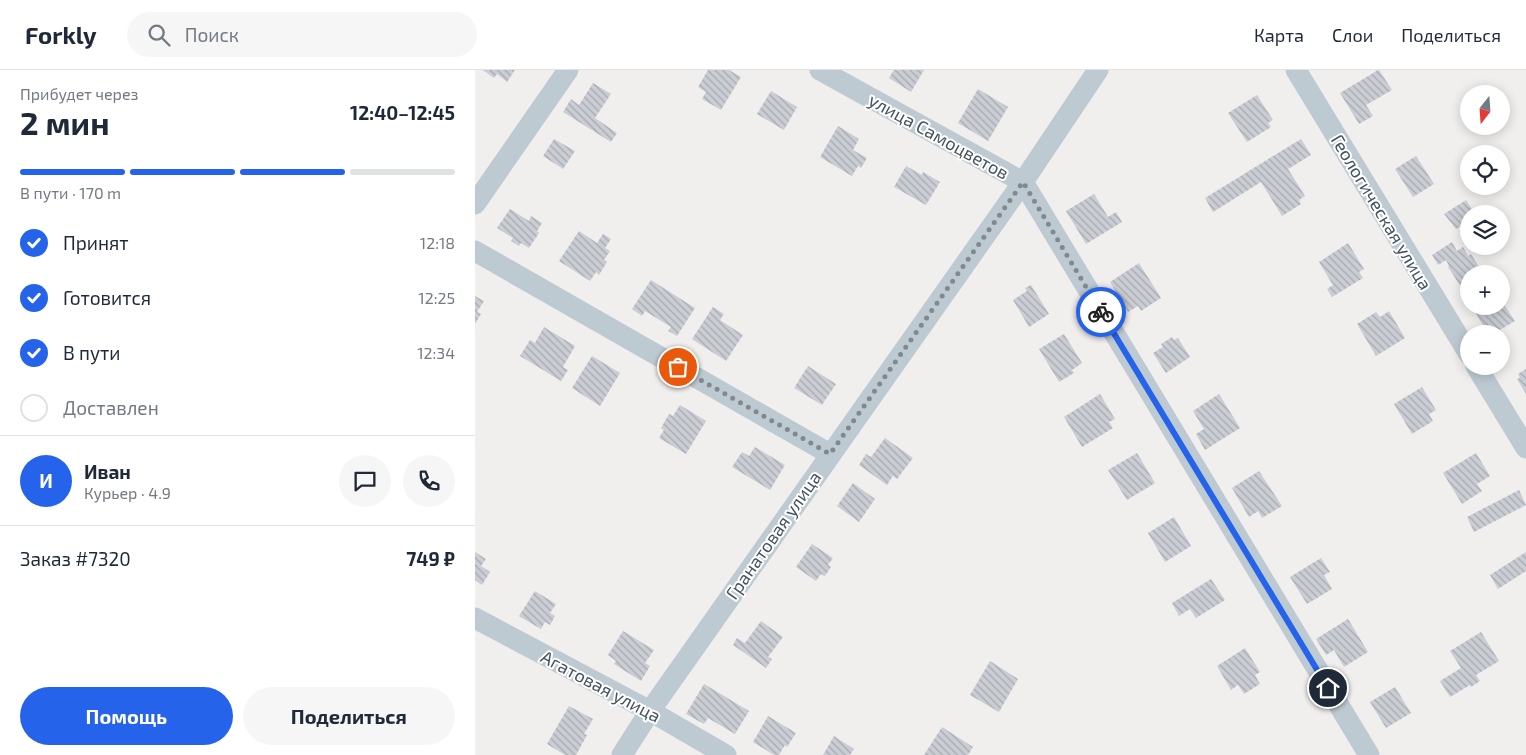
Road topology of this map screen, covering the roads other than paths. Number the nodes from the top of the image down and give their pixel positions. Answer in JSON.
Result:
{"nodes":[{"id":1,"x":567,"y":70,"type":"edge"},
{"id":2,"x":820,"y":70,"type":"edge"},
{"id":3,"x":1097,"y":70,"type":"edge"},
{"id":4,"x":1296,"y":70,"type":"edge"},
{"id":5,"x":1023,"y":182,"type":"junction"},
{"id":6,"x":475,"y":204,"type":"edge"},
{"id":7,"x":475,"y":252,"type":"edge"},
{"id":8,"x":1460,"y":339,"type":"edge"},
{"id":9,"x":1482,"y":375,"type":"edge"},
{"id":10,"x":1526,"y":448,"type":"edge"},
{"id":11,"x":830,"y":454,"type":"junction"},
{"id":12,"x":475,"y":618,"type":"edge"},
{"id":13,"x":650,"y":711,"type":"junction"},
{"id":14,"x":621,"y":755,"type":"edge"},
{"id":15,"x":726,"y":755,"type":"edge"},
{"id":16,"x":1369,"y":755,"type":"edge"}],
"edges":[{"from":1,"to":6,"type":"street"},
{"from":2,"to":5,"type":"street","name":"улица Самоцветов"},
{"from":3,"to":5,"type":"street","name":"Гранатовая улица"},
{"from":4,"to":8,"type":"street","name":"Геологическая улица"},
{"from":5,"to":11,"type":"street","name":"Гранатовая улица"},
{"from":5,"to":16,"type":"street","name":"улица Самоцветов"},
{"from":7,"to":11,"type":"street"},
{"from":9,"to":10,"type":"street"},
{"from":11,"to":13,"type":"street","name":"Гранатовая улица"},
{"from":12,"to":13,"type":"street","name":"Агатовая улица"},
{"from":13,"to":14,"type":"street","name":"Гранатовая улица"},
{"from":13,"to":15,"type":"street","name":"Агатовая улица"}]}
